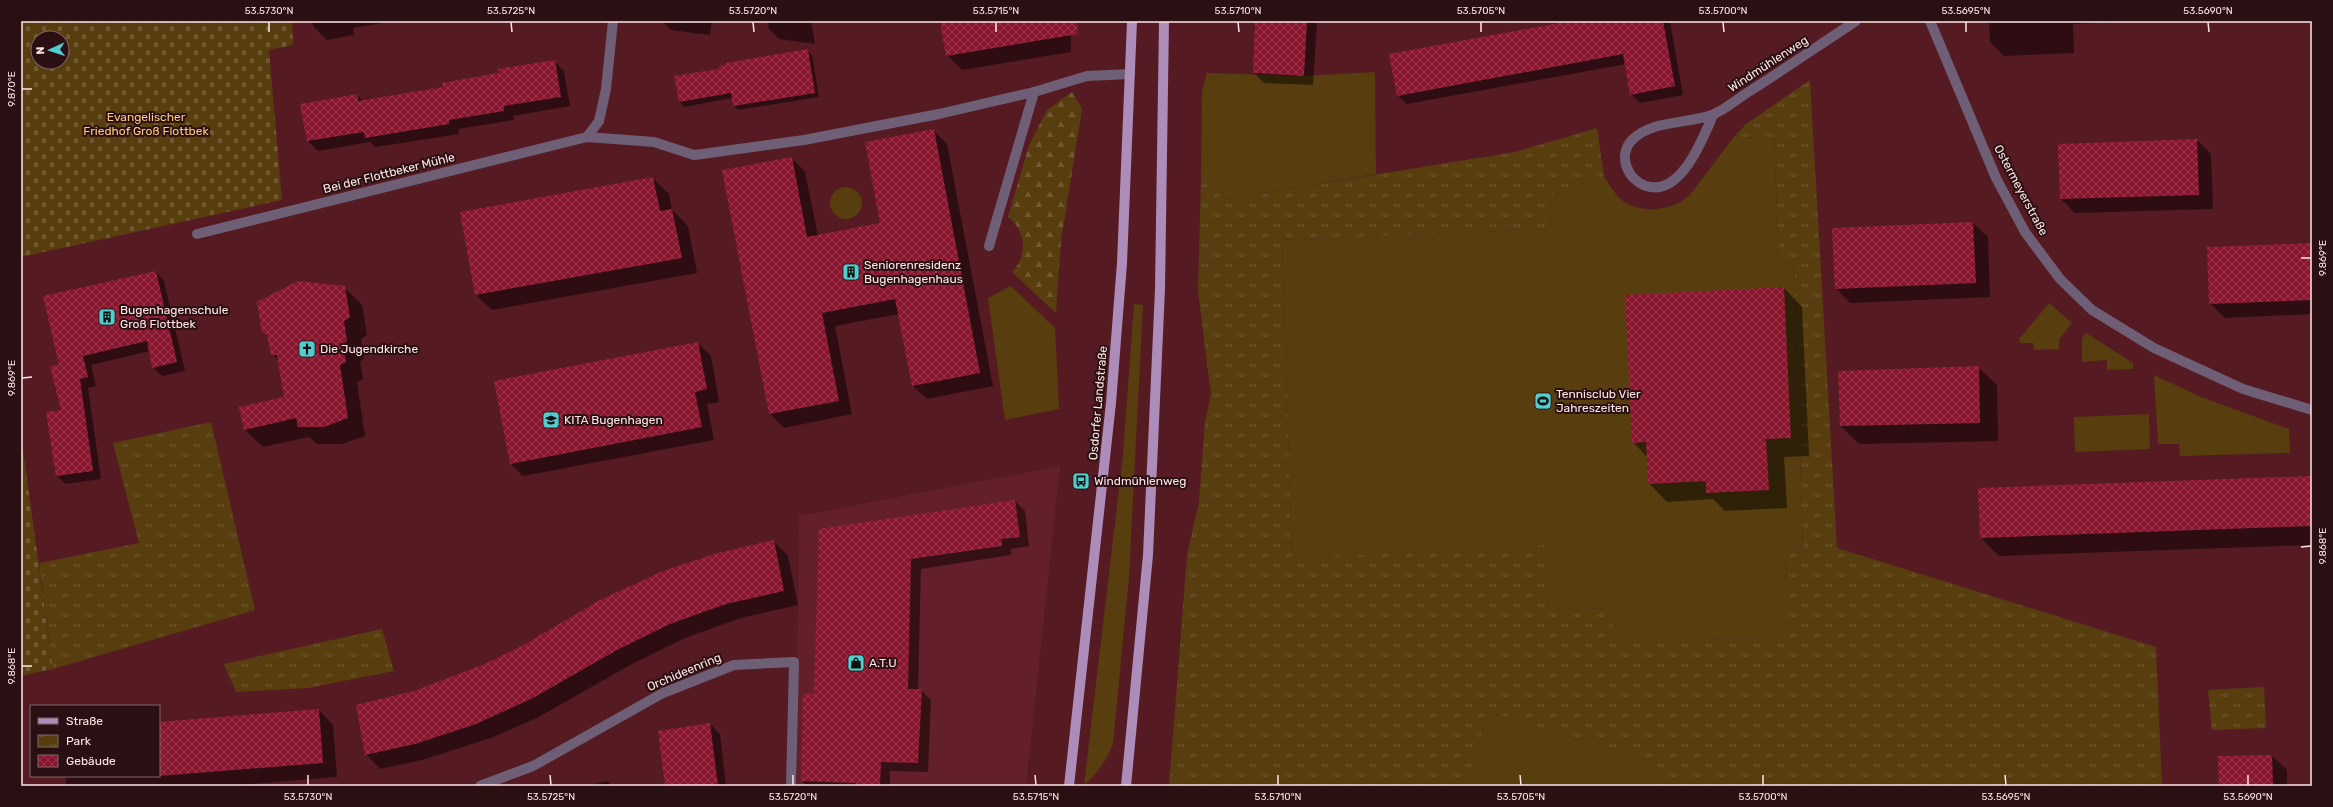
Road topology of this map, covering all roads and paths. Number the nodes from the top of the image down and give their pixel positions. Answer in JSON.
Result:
{"nodes":[{"id":1,"x":613,"y":21,"type":"edge"},
{"id":2,"x":1132,"y":21,"type":"edge"},
{"id":3,"x":1164,"y":21,"type":"edge"},
{"id":4,"x":1856,"y":21,"type":"edge"},
{"id":5,"x":1930,"y":21,"type":"edge"},
{"id":6,"x":1130,"y":74,"type":"junction"},
{"id":7,"x":1034,"y":92,"type":"junction"},
{"id":8,"x":1713,"y":115,"type":"junction"},
{"id":9,"x":587,"y":136,"type":"junction"},
{"id":10,"x":197,"y":234,"type":"dead end"},
{"id":11,"x":989,"y":246,"type":"dead end"},
{"id":12,"x":2312,"y":410,"type":"edge"},
{"id":13,"x":480,"y":786,"type":"edge"},
{"id":14,"x":791,"y":786,"type":"edge"},
{"id":15,"x":1069,"y":786,"type":"edge"},
{"id":16,"x":1126,"y":786,"type":"edge"}],
"edges":[{"from":1,"to":9,"type":"street"},
{"from":2,"to":6,"type":"main road","name":"Osdorfer Landstraße"},
{"from":3,"to":16,"type":"main road"},
{"from":4,"to":8,"type":"street","name":"Windmühlenweg"},
{"from":5,"to":12,"type":"street","name":"Ostermeyerstraße"},
{"from":6,"to":7,"type":"street","name":"Bei der Flottbeker Mühle"},
{"from":6,"to":15,"type":"main road","name":"Osdorfer Landstraße"},
{"from":7,"to":9,"type":"street","name":"Bei der Flottbeker Mühle"},
{"from":7,"to":11,"type":"street"},
{"from":8,"to":8,"type":"street","name":"Windmühlenweg"},
{"from":9,"to":10,"type":"street","name":"Bei der Flottbeker Mühle"},
{"from":13,"to":14,"type":"street","name":"Orchideenring"}]}
